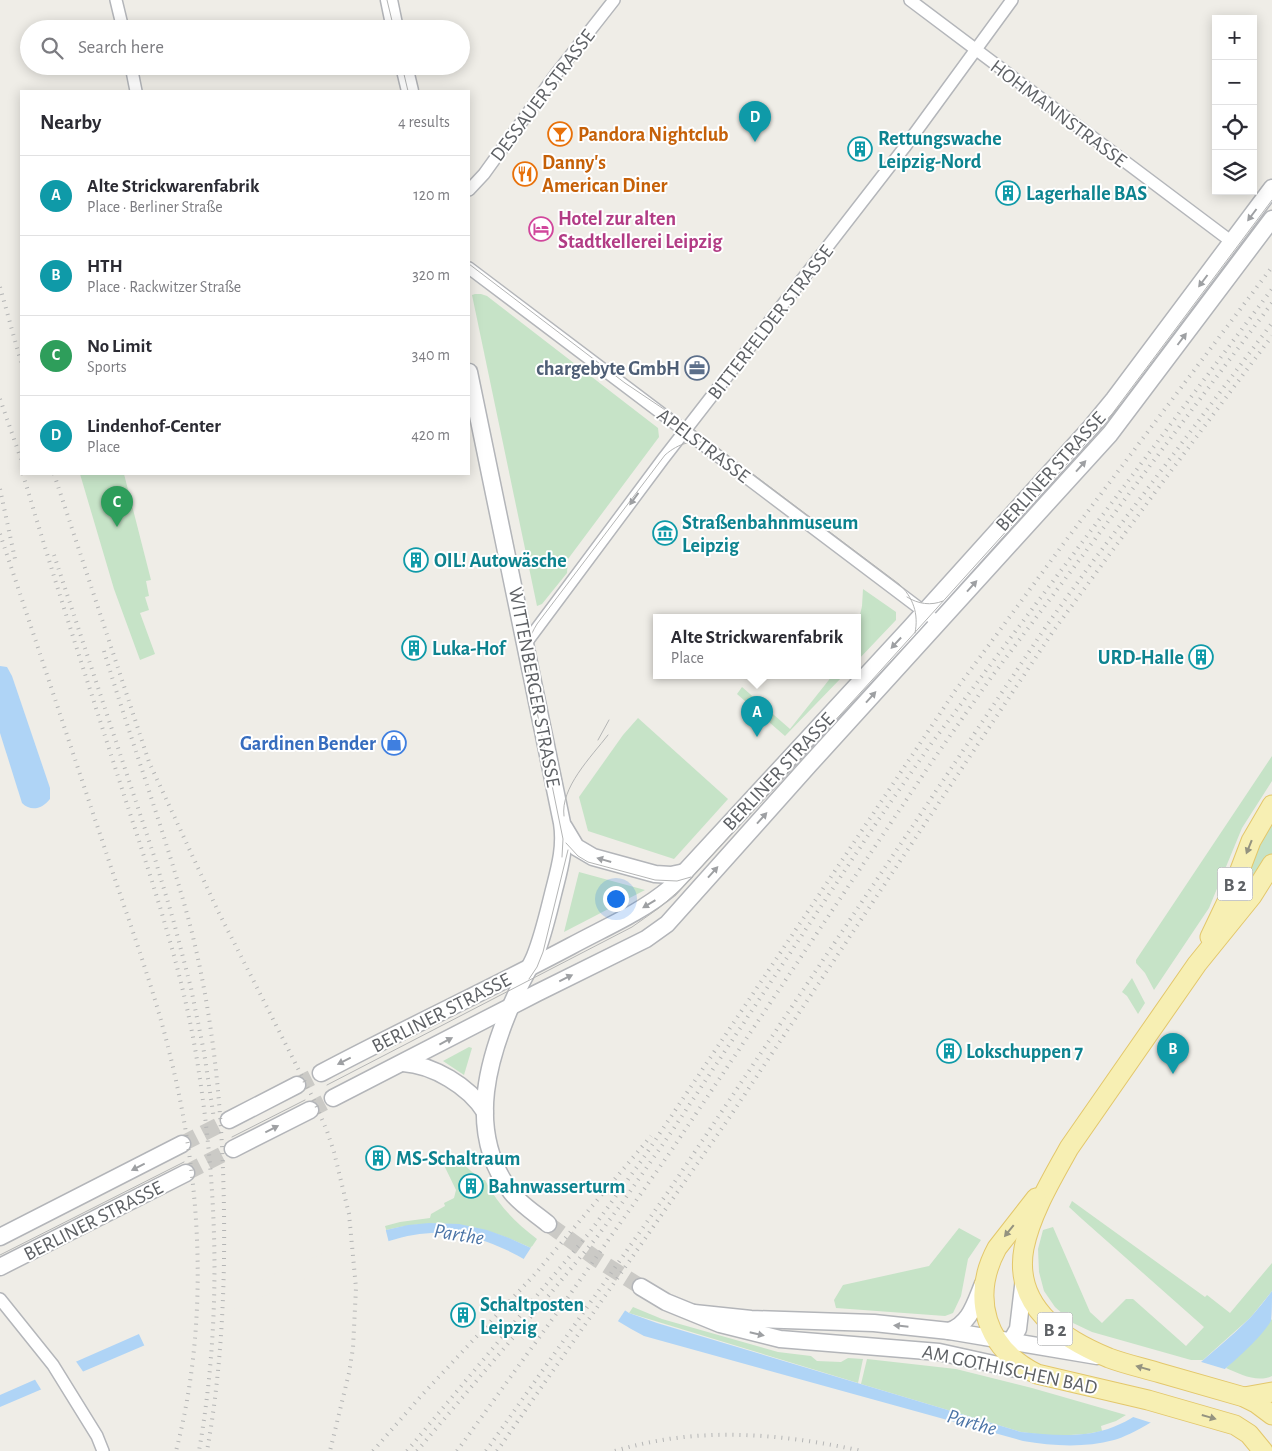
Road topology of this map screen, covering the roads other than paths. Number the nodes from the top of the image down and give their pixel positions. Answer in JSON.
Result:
{"nodes":[{"id":1,"x":116,"y":0,"type":"edge"},
{"id":2,"x":389,"y":0,"type":"edge"},
{"id":3,"x":614,"y":0,"type":"edge"},
{"id":4,"x":910,"y":0,"type":"edge"},
{"id":5,"x":1012,"y":0,"type":"edge"},
{"id":6,"x":120,"y":20,"type":"edge"},
{"id":7,"x":393,"y":20,"type":"edge"},
{"id":8,"x":975,"y":50,"type":"junction"},
{"id":9,"x":133,"y":75,"type":"edge"},
{"id":10,"x":406,"y":75,"type":"edge"},
{"id":11,"x":136,"y":90,"type":"edge"},
{"id":12,"x":410,"y":90,"type":"edge"},
{"id":13,"x":1272,"y":188,"type":"edge"},
{"id":14,"x":470,"y":189,"type":"edge"},
{"id":15,"x":1272,"y":219,"type":"edge"},
{"id":16,"x":1232,"y":242,"type":"junction"},
{"id":17,"x":470,"y":269,"type":"edge"},
{"id":18,"x":470,"y":377,"type":"edge"},
{"id":19,"x":685,"y":432,"type":"junction"},
{"id":20,"x":925,"y":611,"type":"junction"},
{"id":21,"x":939,"y":623,"type":"junction"},
{"id":22,"x":526,"y":643,"type":"junction"},
{"id":23,"x":1272,"y":804,"type":"edge"},
{"id":24,"x":562,"y":823,"type":"junction"},
{"id":25,"x":1272,"y":864,"type":"edge"},
{"id":26,"x":685,"y":872,"type":"junction"},
{"id":27,"x":1197,"y":964,"type":"junction"},
{"id":28,"x":529,"y":969,"type":"junction"},
{"id":29,"x":511,"y":1007,"type":"junction"},
{"id":30,"x":402,"y":1063,"type":"junction"},
{"id":31,"x":321,"y":1073,"type":"tunnel mouth"},
{"id":32,"x":297,"y":1085,"type":"tunnel mouth"},
{"id":33,"x":333,"y":1098,"type":"tunnel mouth"},
{"id":34,"x":310,"y":1110,"type":"tunnel mouth"},
{"id":35,"x":484,"y":1112,"type":"junction"},
{"id":36,"x":229,"y":1120,"type":"tunnel mouth"},
{"id":37,"x":182,"y":1144,"type":"tunnel mouth"},
{"id":38,"x":233,"y":1149,"type":"tunnel mouth"},
{"id":39,"x":186,"y":1173,"type":"tunnel mouth"},
{"id":40,"x":1051,"y":1180,"type":"junction"},
{"id":41,"x":548,"y":1224,"type":"tunnel mouth"},
{"id":42,"x":0,"y":1237,"type":"edge"},
{"id":43,"x":0,"y":1267,"type":"edge"},
{"id":44,"x":985,"y":1277,"type":"junction"},
{"id":45,"x":1024,"y":1278,"type":"junction"},
{"id":46,"x":641,"y":1287,"type":"tunnel mouth"},
{"id":47,"x":0,"y":1299,"type":"edge"},
{"id":48,"x":694,"y":1314,"type":"junction"},
{"id":49,"x":949,"y":1331,"type":"junction"},
{"id":50,"x":1004,"y":1343,"type":"junction"},
{"id":51,"x":1109,"y":1358,"type":"junction"},
{"id":52,"x":982,"y":1360,"type":"junction"},
{"id":53,"x":1037,"y":1374,"type":"junction"},
{"id":54,"x":1272,"y":1392,"type":"edge"},
{"id":55,"x":1244,"y":1397,"type":"junction"},
{"id":56,"x":1272,"y":1415,"type":"edge"},
{"id":57,"x":1272,"y":1423,"type":"edge"},
{"id":58,"x":1235,"y":1425,"type":"junction"},
{"id":59,"x":1272,"y":1447,"type":"edge"},
{"id":60,"x":103,"y":1451,"type":"edge"},
{"id":61,"x":1263,"y":1451,"type":"edge"},
{"id":62,"x":1271,"y":1451,"type":"edge"}],
"edges":[{"from":1,"to":6,"type":"street"},
{"from":2,"to":7,"type":"main road"},
{"from":3,"to":14,"type":"street","name":"DESSAUER STRASSE"},
{"from":4,"to":8,"type":"street","name":"HOHMANNSTRASSE"},
{"from":5,"to":8,"type":"street","name":"BITTERFELDER STRASSE"},
{"from":8,"to":16,"type":"street","name":"HOHMANNSTRASSE"},
{"from":8,"to":19,"type":"street","name":"BITTERFELDER STRASSE"},
{"from":9,"to":11,"type":"street"},
{"from":10,"to":12,"type":"main road"},
{"from":13,"to":16,"type":"main road","name":"BERLINER STRASSE","one_way":true},
{"from":21,"to":15,"type":"main road","name":"BERLINER STRASSE","one_way":true},
{"from":16,"to":20,"type":"main road","name":"BERLINER STRASSE","one_way":true},
{"from":17,"to":19,"type":"street","name":"APELSTRASSE"},
{"from":18,"to":22,"type":"main road","name":"WITTENBERGER STRASSE"},
{"from":19,"to":20,"type":"street","name":"APELSTRASSE"},
{"from":19,"to":22,"type":"street","name":"BITTERFELDER STRASSE","one_way":true},
{"from":20,"to":21,"type":"street","name":"APELSTRASSE"},
{"from":20,"to":26,"type":"main road","name":"BERLINER STRASSE","one_way":true},
{"from":29,"to":21,"type":"main road","name":"BERLINER STRASSE","one_way":true},
{"from":22,"to":24,"type":"main road","name":"WITTENBERGER STRASSE"},
{"from":23,"to":27,"type":"main road","number":"B 2","one_way":true},
{"from":26,"to":24,"type":"main road","one_way":true},
{"from":24,"to":28,"type":"main road","name":"WITTENBERGER STRASSE"},
{"from":25,"to":27,"type":"main road","number":"B 2"},
{"from":26,"to":28,"type":"main road","name":"BERLINER STRASSE","one_way":true},
{"from":27,"to":40,"type":"main road","number":"B 2"},
{"from":28,"to":29,"type":"main road"},
{"from":28,"to":31,"type":"main road","name":"BERLINER STRASSE","one_way":true},
{"from":30,"to":29,"type":"main road","name":"BERLINER STRASSE","one_way":true},
{"from":29,"to":35,"type":"main road"},
{"from":30,"to":33,"type":"main road","name":"BERLINER STRASSE"},
{"from":30,"to":35,"type":"main road"},
{"from":32,"to":36,"type":"main road"},
{"from":38,"to":34,"type":"main road","one_way":true},
{"from":35,"to":41,"type":"main road"},
{"from":37,"to":42,"type":"main road","name":"BERLINER STRASSE","one_way":true},
{"from":39,"to":43,"type":"main road","name":"BERLINER STRASSE"},
{"from":40,"to":44,"type":"main road","number":"B 2","one_way":true},
{"from":40,"to":45,"type":"main road","number":"B 2"},
{"from":44,"to":49,"type":"main road"},
{"from":44,"to":50,"type":"main road","number":"B 2"},
{"from":45,"to":50,"type":"main road"},
{"from":45,"to":51,"type":"main road","number":"B 2"},
{"from":46,"to":48,"type":"main road","name":"AM GOTHISCHEN BAD"},
{"from":47,"to":60,"type":"street"},
{"from":49,"to":48,"type":"main road","name":"AM GOTHISCHEN BAD","one_way":true},
{"from":48,"to":52,"type":"main road","name":"AM GOTHISCHEN BAD","one_way":true},
{"from":49,"to":50,"type":"main road","name":"AM GOTHISCHEN BAD"},
{"from":50,"to":51,"type":"main road","name":"AM GOTHISCHEN BAD"},
{"from":50,"to":52,"type":"main road"},
{"from":50,"to":53,"type":"main road","number":"B 2"},
{"from":55,"to":51,"type":"main road","name":"AM GOTHISCHEN BAD","number":"B 2","one_way":true},
{"from":52,"to":53,"type":"main road","name":"AM GOTHISCHEN BAD"},
{"from":53,"to":58,"type":"main road","name":"AM GOTHISCHEN BAD","number":"B 2","one_way":true},
{"from":54,"to":55,"type":"main road","name":"AM GOTHISCHEN BAD"},
{"from":55,"to":56,"type":"main road","name":"AM GOTHISCHEN BAD","number":"B 2"},
{"from":57,"to":58,"type":"main road","name":"AM GOTHISCHEN BAD"},
{"from":58,"to":61,"type":"main road","name":"AM GOTHISCHEN BAD","number":"B 2"},
{"from":59,"to":62,"type":"main road"}]}
